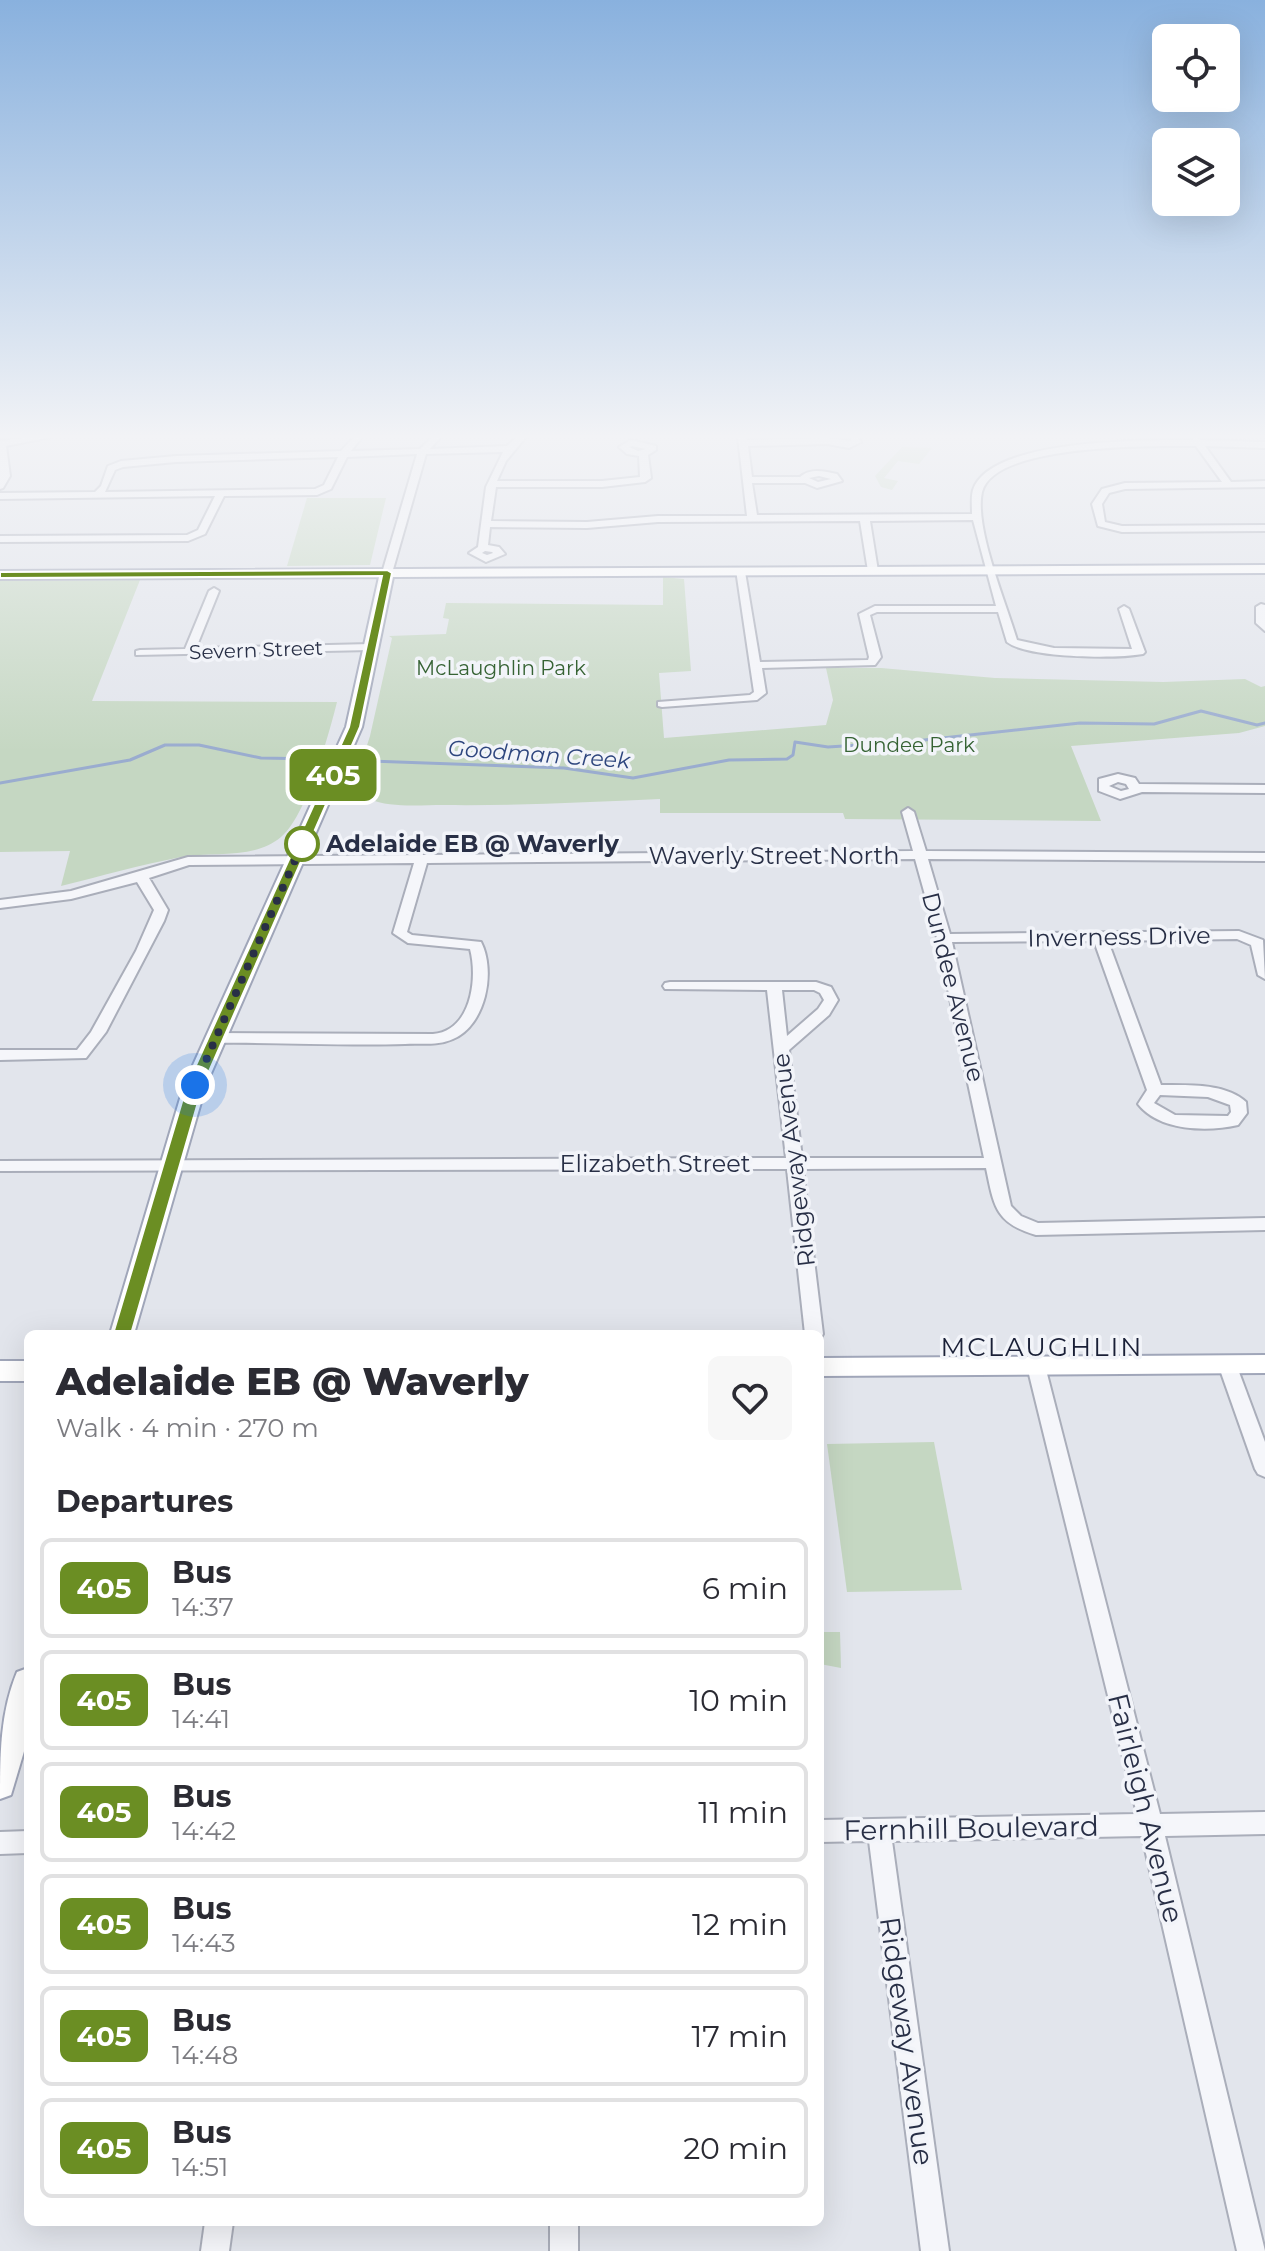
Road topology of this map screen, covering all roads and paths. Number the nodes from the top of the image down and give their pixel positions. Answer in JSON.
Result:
{"nodes":[{"id":1,"x":396,"y":542,"type":"edge"},
{"id":2,"x":484,"y":542,"type":"edge"},
{"id":3,"x":869,"y":542,"type":"edge"},
{"id":4,"x":983,"y":542,"type":"edge"},
{"id":5,"x":483,"y":548,"type":"dead end"},
{"id":6,"x":1265,"y":569,"type":"edge"},
{"id":7,"x":873,"y":571,"type":"junction"},
{"id":8,"x":991,"y":571,"type":"junction"},
{"id":9,"x":740,"y":572,"type":"junction"},
{"id":10,"x":387,"y":573,"type":"junction"},
{"id":11,"x":0,"y":575,"type":"edge"},
{"id":12,"x":214,"y":591,"type":"dead end"},
{"id":13,"x":1261,"y":607,"type":"dead end"},
{"id":14,"x":1004,"y":609,"type":"junction"},
{"id":15,"x":1124,"y":609,"type":"dead end"},
{"id":16,"x":1265,"y":628,"type":"edge"},
{"id":17,"x":371,"y":647,"type":"junction"},
{"id":18,"x":189,"y":652,"type":"junction"},
{"id":19,"x":140,"y":653,"type":"dead end"},
{"id":20,"x":755,"y":665,"type":"junction"},
{"id":21,"x":662,"y":704,"type":"dead end"},
{"id":22,"x":1137,"y":788,"type":"dead end"},
{"id":23,"x":1265,"y":789,"type":"edge"},
{"id":24,"x":908,"y":812,"type":"dead end"},
{"id":25,"x":918,"y":855,"type":"junction"},
{"id":26,"x":1265,"y":857,"type":"edge"},
{"id":27,"x":422,"y":858,"type":"junction"},
{"id":28,"x":295,"y":859,"type":"junction"},
{"id":29,"x":141,"y":877,"type":"junction"},
{"id":30,"x":5,"y":904,"type":"edge"},
{"id":31,"x":0,"y":918,"type":"edge"},
{"id":32,"x":1100,"y":937,"type":"junction"},
{"id":33,"x":944,"y":938,"type":"junction"},
{"id":34,"x":1265,"y":975,"type":"edge"},
{"id":35,"x":670,"y":986,"type":"dead end"},
{"id":36,"x":774,"y":986,"type":"junction"},
{"id":37,"x":215,"y":1038,"type":"junction"},
{"id":38,"x":781,"y":1049,"type":"junction"},
{"id":39,"x":0,"y":1055,"type":"edge"},
{"id":40,"x":1155,"y":1090,"type":"junction"},
{"id":41,"x":995,"y":1163,"type":"junction"},
{"id":42,"x":171,"y":1164,"type":"junction"},
{"id":43,"x":796,"y":1164,"type":"junction"},
{"id":44,"x":0,"y":1166,"type":"edge"},
{"id":45,"x":1265,"y":1224,"type":"edge"},
{"id":46,"x":123,"y":1330,"type":"edge"},
{"id":47,"x":814,"y":1330,"type":"edge"},
{"id":48,"x":1227,"y":1364,"type":"junction"},
{"id":49,"x":1265,"y":1364,"type":"edge"},
{"id":50,"x":1036,"y":1366,"type":"junction"},
{"id":51,"x":824,"y":1367,"type":"edge"},
{"id":52,"x":0,"y":1371,"type":"edge"},
{"id":53,"x":24,"y":1371,"type":"edge"},
{"id":54,"x":1265,"y":1469,"type":"edge"},
{"id":55,"x":24,"y":1696,"type":"edge"},
{"id":56,"x":0,"y":1785,"type":"edge"},
{"id":57,"x":1265,"y":1823,"type":"edge"},
{"id":58,"x":1150,"y":1824,"type":"junction"},
{"id":59,"x":824,"y":1831,"type":"edge"},
{"id":60,"x":879,"y":1831,"type":"junction"},
{"id":61,"x":24,"y":1842,"type":"edge"},
{"id":62,"x":0,"y":1843,"type":"edge"},
{"id":63,"x":218,"y":2226,"type":"edge"},
{"id":64,"x":564,"y":2226,"type":"edge"},
{"id":65,"x":215,"y":2251,"type":"edge"},
{"id":66,"x":564,"y":2251,"type":"edge"},
{"id":67,"x":935,"y":2251,"type":"edge"},
{"id":68,"x":1251,"y":2251,"type":"edge"}],
"edges":[{"from":1,"to":10,"type":"street"},
{"from":2,"to":5,"type":"street"},
{"from":3,"to":7,"type":"street"},
{"from":4,"to":8,"type":"street"},
{"from":6,"to":8,"type":"main road"},
{"from":7,"to":8,"type":"main road"},
{"from":7,"to":9,"type":"main road"},
{"from":8,"to":14,"type":"street"},
{"from":9,"to":10,"type":"main road"},
{"from":9,"to":20,"type":"street"},
{"from":10,"to":11,"type":"main road"},
{"from":10,"to":17,"type":"main road"},
{"from":12,"to":18,"type":"street"},
{"from":13,"to":16,"type":"street"},
{"from":14,"to":15,"type":"street"},
{"from":14,"to":20,"type":"street"},
{"from":17,"to":18,"type":"street","name":"Severn Street"},
{"from":17,"to":28,"type":"main road"},
{"from":18,"to":19,"type":"street","name":"Severn Street"},
{"from":20,"to":21,"type":"street"},
{"from":22,"to":23,"type":"street"},
{"from":24,"to":25,"type":"street","name":"Dundee Avenue"},
{"from":25,"to":26,"type":"street","name":"Waverly Street North"},
{"from":25,"to":27,"type":"street","name":"Waverly Street North"},
{"from":25,"to":33,"type":"street","name":"Dundee Avenue"},
{"from":27,"to":28,"type":"street","name":"Waverly Street North"},
{"from":27,"to":37,"type":"street"},
{"from":28,"to":29,"type":"street","name":"Waverly Street North"},
{"from":28,"to":37,"type":"main road"},
{"from":29,"to":30,"type":"street","name":"Waverly Street North"},
{"from":29,"to":39,"type":"street"},
{"from":30,"to":31,"type":"street"},
{"from":32,"to":33,"type":"street","name":"Inverness Drive"},
{"from":32,"to":34,"type":"street","name":"Inverness Drive"},
{"from":32,"to":40,"type":"street"},
{"from":33,"to":41,"type":"street","name":"Dundee Avenue"},
{"from":35,"to":36,"type":"street"},
{"from":36,"to":38,"type":"street","name":"Ridgeway Avenue"},
{"from":36,"to":38,"type":"street"},
{"from":37,"to":42,"type":"main road"},
{"from":38,"to":43,"type":"street","name":"Ridgeway Avenue"},
{"from":40,"to":40,"type":"street"},
{"from":41,"to":43,"type":"street","name":"Elizabeth Street"},
{"from":41,"to":45,"type":"street"},
{"from":42,"to":43,"type":"street","name":"Elizabeth Street"},
{"from":42,"to":44,"type":"street","name":"Elizabeth Street"},
{"from":42,"to":46,"type":"main road"},
{"from":43,"to":47,"type":"street","name":"Ridgeway Avenue"},
{"from":48,"to":49,"type":"main road"},
{"from":48,"to":50,"type":"main road"},
{"from":48,"to":54,"type":"street"},
{"from":50,"to":51,"type":"main road"},
{"from":50,"to":58,"type":"street","name":"Fairleigh Avenue"},
{"from":52,"to":53,"type":"main road"},
{"from":55,"to":56,"type":"main road"},
{"from":57,"to":58,"type":"street","name":"Fernhill Boulevard"},
{"from":58,"to":60,"type":"street","name":"Fernhill Boulevard"},
{"from":58,"to":68,"type":"street","name":"Fairleigh Avenue"},
{"from":59,"to":60,"type":"street","name":"Fernhill Boulevard"},
{"from":60,"to":67,"type":"street","name":"Ridgeway Avenue"},
{"from":61,"to":62,"type":"street"},
{"from":63,"to":65,"type":"street"},
{"from":64,"to":66,"type":"street"}]}
